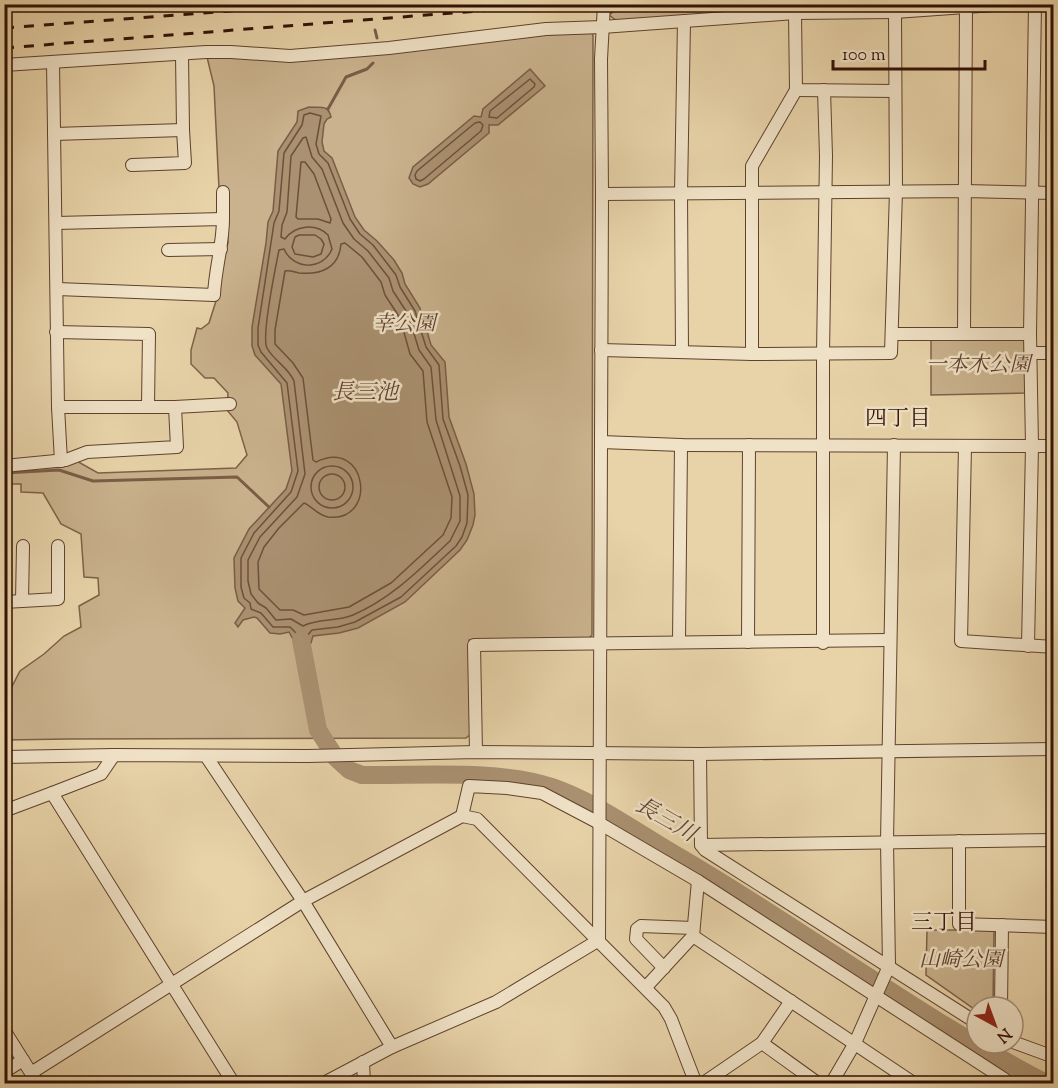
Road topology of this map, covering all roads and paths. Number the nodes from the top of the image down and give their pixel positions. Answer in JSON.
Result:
{"nodes":[{"id":1,"x":604,"y":4,"type":"edge"},
{"id":2,"x":1008,"y":4,"type":"edge"},
{"id":3,"x":1035,"y":4,"type":"edge"},
{"id":4,"x":966,"y":7,"type":"junction"},
{"id":5,"x":895,"y":12,"type":"junction"},
{"id":6,"x":795,"y":13,"type":"junction"},
{"id":7,"x":684,"y":21,"type":"junction"},
{"id":8,"x":602,"y":27,"type":"junction"},
{"id":9,"x":182,"y":54,"type":"junction"},
{"id":10,"x":53,"y":62,"type":"junction"},
{"id":11,"x":4,"y":65,"type":"edge"},
{"id":12,"x":796,"y":90,"type":"junction"},
{"id":13,"x":824,"y":90,"type":"junction"},
{"id":14,"x":895,"y":91,"type":"junction"},
{"id":15,"x":183,"y":130,"type":"junction"},
{"id":16,"x":54,"y":134,"type":"junction"},
{"id":17,"x":132,"y":165,"type":"dead end"},
{"id":18,"x":896,"y":191,"type":"junction"},
{"id":19,"x":965,"y":191,"type":"junction"},
{"id":20,"x":223,"y":192,"type":"dead end"},
{"id":21,"x":681,"y":193,"type":"junction"},
{"id":22,"x":753,"y":193,"type":"junction"},
{"id":23,"x":825,"y":193,"type":"junction"},
{"id":24,"x":1034,"y":193,"type":"junction"},
{"id":25,"x":1053,"y":193,"type":"edge"},
{"id":26,"x":602,"y":194,"type":"junction"},
{"id":27,"x":222,"y":219,"type":"junction"},
{"id":28,"x":56,"y":223,"type":"junction"},
{"id":29,"x":221,"y":249,"type":"junction"},
{"id":30,"x":168,"y":250,"type":"dead end"},
{"id":31,"x":57,"y":289,"type":"junction"},
{"id":32,"x":56,"y":332,"type":"junction"},
{"id":33,"x":964,"y":332,"type":"junction"},
{"id":34,"x":892,"y":334,"type":"junction"},
{"id":35,"x":1030,"y":334,"type":"junction"},
{"id":36,"x":601,"y":350,"type":"junction"},
{"id":37,"x":682,"y":352,"type":"junction"},
{"id":38,"x":1031,"y":353,"type":"junction"},
{"id":39,"x":1053,"y":353,"type":"edge"},
{"id":40,"x":752,"y":354,"type":"junction"},
{"id":41,"x":823,"y":354,"type":"junction"},
{"id":42,"x":230,"y":404,"type":"dead end"},
{"id":43,"x":148,"y":406,"type":"junction"},
{"id":44,"x":58,"y":407,"type":"junction"},
{"id":45,"x":175,"y":407,"type":"junction"},
{"id":46,"x":601,"y":442,"type":"junction"},
{"id":47,"x":823,"y":444,"type":"junction"},
{"id":48,"x":681,"y":445,"type":"junction"},
{"id":49,"x":749,"y":445,"type":"junction"},
{"id":50,"x":894,"y":445,"type":"junction"},
{"id":51,"x":965,"y":446,"type":"junction"},
{"id":52,"x":1032,"y":446,"type":"junction"},
{"id":53,"x":1053,"y":446,"type":"edge"},
{"id":54,"x":61,"y":461,"type":"junction"},
{"id":55,"x":4,"y":466,"type":"edge"},
{"id":56,"x":23,"y":546,"type":"dead end"},
{"id":57,"x":58,"y":546,"type":"dead end"},
{"id":58,"x":22,"y":601,"type":"junction"},
{"id":59,"x":4,"y":602,"type":"edge"},
{"id":60,"x":889,"y":640,"type":"junction"},
{"id":61,"x":679,"y":642,"type":"junction"},
{"id":62,"x":748,"y":642,"type":"junction"},
{"id":63,"x":823,"y":642,"type":"junction"},
{"id":64,"x":600,"y":644,"type":"junction"},
{"id":65,"x":1028,"y":646,"type":"junction"},
{"id":66,"x":1053,"y":647,"type":"edge"},
{"id":67,"x":1053,"y":749,"type":"edge"},
{"id":68,"x":888,"y":750,"type":"junction"},
{"id":69,"x":476,"y":752,"type":"junction"},
{"id":70,"x":600,"y":753,"type":"junction"},
{"id":71,"x":700,"y":754,"type":"junction"},
{"id":72,"x":114,"y":755,"type":"junction"},
{"id":73,"x":4,"y":756,"type":"edge"},
{"id":74,"x":206,"y":756,"type":"junction"},
{"id":75,"x":52,"y":793,"type":"junction"},
{"id":76,"x":4,"y":811,"type":"edge"},
{"id":77,"x":462,"y":816,"type":"junction"},
{"id":78,"x":599,"y":823,"type":"junction"},
{"id":79,"x":1053,"y":840,"type":"edge"},
{"id":80,"x":959,"y":841,"type":"junction"},
{"id":81,"x":887,"y":842,"type":"junction"},
{"id":82,"x":701,"y":845,"type":"junction"},
{"id":83,"x":698,"y":881,"type":"junction"},
{"id":84,"x":303,"y":901,"type":"junction"},
{"id":85,"x":1002,"y":925,"type":"junction"},
{"id":86,"x":1053,"y":927,"type":"edge"},
{"id":87,"x":693,"y":932,"type":"junction"},
{"id":88,"x":599,"y":940,"type":"junction"},
{"id":89,"x":889,"y":966,"type":"junction"},
{"id":90,"x":664,"y":968,"type":"junction"},
{"id":91,"x":171,"y":983,"type":"junction"},
{"id":92,"x":646,"y":987,"type":"junction"},
{"id":93,"x":876,"y":995,"type":"junction"},
{"id":94,"x":1001,"y":995,"type":"edge"},
{"id":95,"x":791,"y":1001,"type":"junction"},
{"id":96,"x":965,"y":1015,"type":"edge"},
{"id":97,"x":4,"y":1030,"type":"edge"},
{"id":98,"x":762,"y":1043,"type":"junction"},
{"id":99,"x":855,"y":1044,"type":"junction"},
{"id":100,"x":1025,"y":1046,"type":"edge"},
{"id":101,"x":392,"y":1047,"type":"junction"},
{"id":102,"x":1053,"y":1057,"type":"edge"},
{"id":103,"x":23,"y":1060,"type":"junction"},
{"id":104,"x":363,"y":1062,"type":"junction"},
{"id":105,"x":4,"y":1072,"type":"edge"},
{"id":106,"x":31,"y":1072,"type":"junction"},
{"id":107,"x":38,"y":1083,"type":"edge"},
{"id":108,"x":234,"y":1083,"type":"edge"},
{"id":109,"x":322,"y":1083,"type":"edge"},
{"id":110,"x":364,"y":1083,"type":"edge"},
{"id":111,"x":696,"y":1083,"type":"edge"},
{"id":112,"x":702,"y":1083,"type":"edge"},
{"id":113,"x":819,"y":1083,"type":"edge"},
{"id":114,"x":831,"y":1083,"type":"edge"},
{"id":115,"x":915,"y":1083,"type":"edge"},
{"id":116,"x":1012,"y":1083,"type":"edge"}],
"edges":[{"from":1,"to":8,"type":"street"},
{"from":2,"to":4,"type":"street"},
{"from":3,"to":24,"type":"street"},
{"from":4,"to":5,"type":"street"},
{"from":4,"to":19,"type":"street"},
{"from":5,"to":6,"type":"street"},
{"from":5,"to":14,"type":"street"},
{"from":6,"to":7,"type":"street"},
{"from":6,"to":12,"type":"street"},
{"from":7,"to":8,"type":"street"},
{"from":7,"to":21,"type":"street"},
{"from":8,"to":9,"type":"street"},
{"from":8,"to":26,"type":"street"},
{"from":9,"to":10,"type":"street"},
{"from":9,"to":15,"type":"street"},
{"from":10,"to":11,"type":"street"},
{"from":10,"to":16,"type":"street"},
{"from":12,"to":13,"type":"street"},
{"from":12,"to":22,"type":"street"},
{"from":13,"to":14,"type":"street"},
{"from":13,"to":23,"type":"street"},
{"from":14,"to":18,"type":"street"},
{"from":15,"to":16,"type":"street"},
{"from":15,"to":17,"type":"street"},
{"from":16,"to":28,"type":"street"},
{"from":18,"to":19,"type":"street"},
{"from":18,"to":23,"type":"street"},
{"from":18,"to":34,"type":"street"},
{"from":19,"to":24,"type":"street"},
{"from":19,"to":33,"type":"street"},
{"from":20,"to":27,"type":"street"},
{"from":21,"to":22,"type":"street"},
{"from":21,"to":26,"type":"street"},
{"from":21,"to":37,"type":"street"},
{"from":22,"to":23,"type":"street"},
{"from":22,"to":40,"type":"street"},
{"from":23,"to":41,"type":"street"},
{"from":24,"to":25,"type":"street"},
{"from":24,"to":35,"type":"street"},
{"from":26,"to":36,"type":"street"},
{"from":27,"to":28,"type":"street"},
{"from":27,"to":29,"type":"street"},
{"from":28,"to":31,"type":"street"},
{"from":29,"to":30,"type":"street"},
{"from":29,"to":31,"type":"street"},
{"from":31,"to":32,"type":"street"},
{"from":32,"to":43,"type":"street"},
{"from":32,"to":44,"type":"street"},
{"from":33,"to":34,"type":"street"},
{"from":33,"to":35,"type":"street"},
{"from":34,"to":41,"type":"street"},
{"from":35,"to":38,"type":"street"},
{"from":36,"to":37,"type":"street"},
{"from":36,"to":46,"type":"street"},
{"from":37,"to":40,"type":"street"},
{"from":38,"to":39,"type":"street"},
{"from":38,"to":52,"type":"street"},
{"from":40,"to":41,"type":"street"},
{"from":41,"to":47,"type":"street"},
{"from":42,"to":45,"type":"street"},
{"from":43,"to":44,"type":"street"},
{"from":43,"to":45,"type":"street"},
{"from":44,"to":54,"type":"street"},
{"from":45,"to":54,"type":"street"},
{"from":46,"to":48,"type":"street"},
{"from":46,"to":64,"type":"street"},
{"from":47,"to":49,"type":"street"},
{"from":47,"to":50,"type":"street"},
{"from":47,"to":63,"type":"street"},
{"from":48,"to":49,"type":"street"},
{"from":48,"to":61,"type":"street"},
{"from":49,"to":62,"type":"street"},
{"from":50,"to":51,"type":"street"},
{"from":50,"to":60,"type":"street"},
{"from":51,"to":52,"type":"street"},
{"from":51,"to":65,"type":"street"},
{"from":52,"to":53,"type":"street"},
{"from":52,"to":65,"type":"street"},
{"from":54,"to":55,"type":"street"},
{"from":56,"to":58,"type":"street"},
{"from":57,"to":58,"type":"street"},
{"from":58,"to":59,"type":"street"},
{"from":60,"to":63,"type":"street"},
{"from":60,"to":68,"type":"street"},
{"from":61,"to":62,"type":"street"},
{"from":61,"to":64,"type":"street"},
{"from":62,"to":63,"type":"street"},
{"from":64,"to":69,"type":"street"},
{"from":64,"to":70,"type":"street"},
{"from":65,"to":66,"type":"street"},
{"from":67,"to":68,"type":"street"},
{"from":68,"to":71,"type":"street"},
{"from":68,"to":81,"type":"street"},
{"from":69,"to":70,"type":"street"},
{"from":69,"to":74,"type":"street"},
{"from":70,"to":71,"type":"street"},
{"from":70,"to":78,"type":"street"},
{"from":71,"to":82,"type":"street"},
{"from":72,"to":73,"type":"street"},
{"from":72,"to":74,"type":"street"},
{"from":72,"to":75,"type":"street"},
{"from":74,"to":84,"type":"street"},
{"from":75,"to":76,"type":"street"},
{"from":75,"to":91,"type":"street"},
{"from":77,"to":78,"type":"street"},
{"from":77,"to":84,"type":"street"},
{"from":77,"to":88,"type":"street"},
{"from":78,"to":83,"type":"street"},
{"from":78,"to":88,"type":"street"},
{"from":79,"to":80,"type":"street"},
{"from":80,"to":81,"type":"street"},
{"from":80,"to":85,"type":"street"},
{"from":81,"to":82,"type":"street"},
{"from":81,"to":89,"type":"street"},
{"from":82,"to":89,"type":"street"},
{"from":83,"to":87,"type":"street"},
{"from":83,"to":93,"type":"street"},
{"from":84,"to":91,"type":"street"},
{"from":84,"to":101,"type":"street"},
{"from":85,"to":86,"type":"street"},
{"from":85,"to":94,"type":"street"},
{"from":87,"to":90,"type":"street"},
{"from":87,"to":90,"type":"street"},
{"from":87,"to":95,"type":"street"},
{"from":88,"to":92,"type":"street"},
{"from":88,"to":101,"type":"street"},
{"from":89,"to":93,"type":"street"},
{"from":89,"to":96,"type":"street"},
{"from":90,"to":92,"type":"street"},
{"from":91,"to":106,"type":"street"},
{"from":91,"to":108,"type":"street"},
{"from":92,"to":111,"type":"street"},
{"from":93,"to":99,"type":"street"},
{"from":93,"to":116,"type":"street"},
{"from":95,"to":98,"type":"street"},
{"from":95,"to":99,"type":"street"},
{"from":97,"to":103,"type":"street"},
{"from":98,"to":112,"type":"street"},
{"from":98,"to":113,"type":"street"},
{"from":99,"to":114,"type":"street"},
{"from":99,"to":115,"type":"street"},
{"from":100,"to":102,"type":"street"},
{"from":101,"to":104,"type":"street"},
{"from":103,"to":105,"type":"street"},
{"from":103,"to":106,"type":"street"},
{"from":104,"to":109,"type":"street"},
{"from":104,"to":110,"type":"street"},
{"from":106,"to":107,"type":"street"}]}
